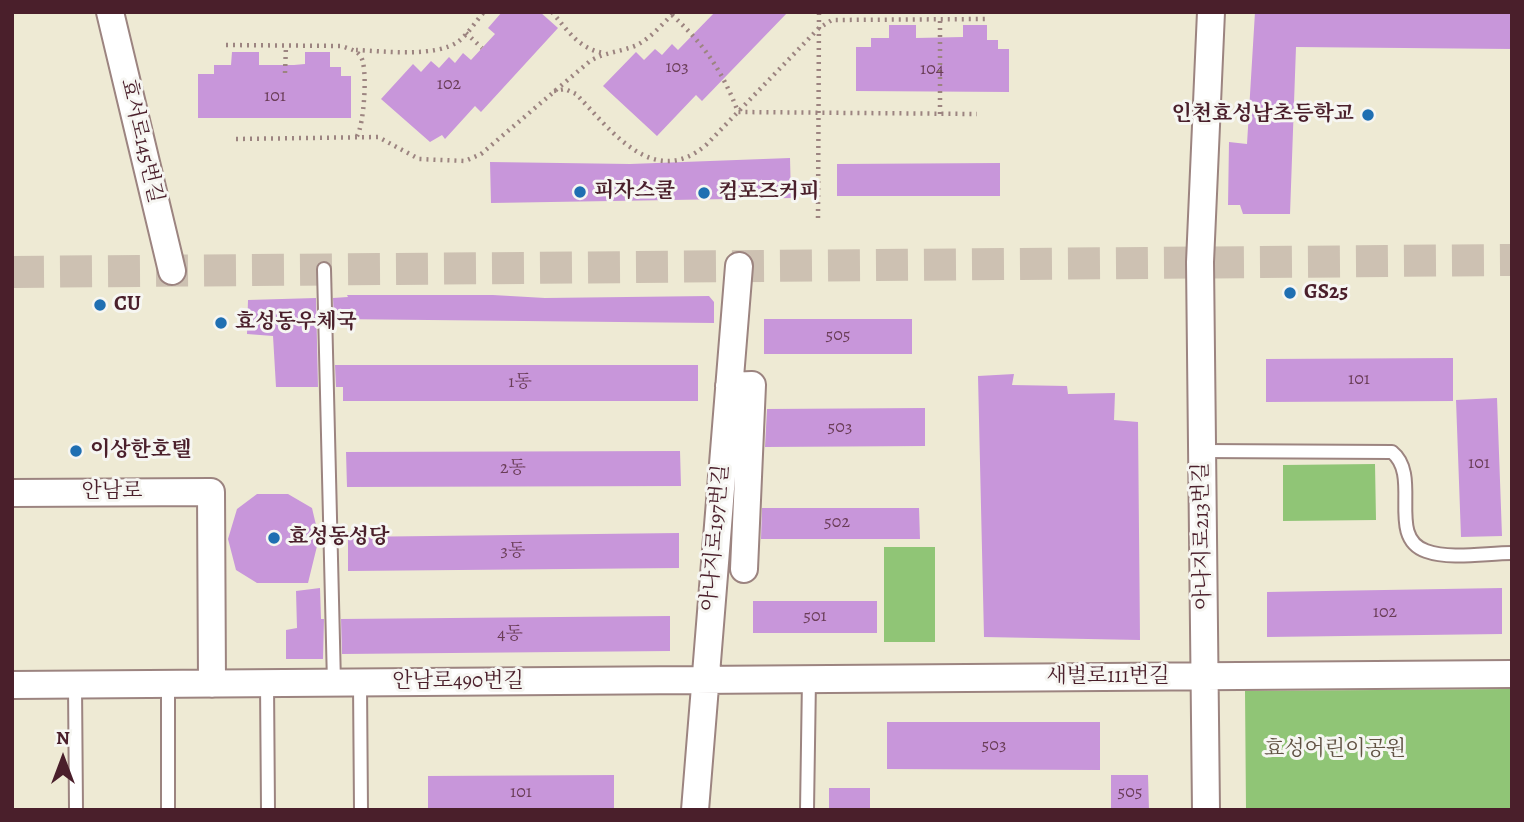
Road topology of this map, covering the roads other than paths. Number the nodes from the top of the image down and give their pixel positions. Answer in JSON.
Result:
{"nodes":[{"id":1,"x":110,"y":12,"type":"edge"},
{"id":2,"x":1211,"y":12,"type":"edge"},
{"id":3,"x":739,"y":266,"type":"dead end"},
{"id":4,"x":324,"y":270,"type":"dead end"},
{"id":5,"x":172,"y":271,"type":"dead end"},
{"id":6,"x":729,"y":386,"type":"junction"},
{"id":7,"x":1202,"y":450,"type":"junction"},
{"id":8,"x":12,"y":493,"type":"edge"},
{"id":9,"x":1512,"y":553,"type":"edge"},
{"id":10,"x":744,"y":569,"type":"dead end"},
{"id":11,"x":1512,"y":674,"type":"edge"},
{"id":12,"x":1204,"y":676,"type":"junction"},
{"id":13,"x":809,"y":679,"type":"junction"},
{"id":14,"x":705,"y":680,"type":"junction"},
{"id":15,"x":347,"y":682,"type":"junction"},
{"id":16,"x":267,"y":683,"type":"junction"},
{"id":17,"x":75,"y":684,"type":"junction"},
{"id":18,"x":167,"y":684,"type":"junction"},
{"id":19,"x":212,"y":684,"type":"junction"},
{"id":20,"x":12,"y":685,"type":"edge"},
{"id":21,"x":76,"y":810,"type":"edge"},
{"id":22,"x":168,"y":810,"type":"edge"},
{"id":23,"x":268,"y":810,"type":"edge"},
{"id":24,"x":362,"y":810,"type":"edge"},
{"id":25,"x":695,"y":810,"type":"edge"},
{"id":26,"x":807,"y":810,"type":"edge"},
{"id":27,"x":1206,"y":810,"type":"edge"}],
"edges":[{"from":1,"to":5,"type":"street","name":"효서로145번길"},
{"from":2,"to":7,"type":"street","name":"아나지로213번길"},
{"from":3,"to":6,"type":"street","name":"아나지로197번길"},
{"from":4,"to":15,"type":"lane"},
{"from":6,"to":10,"type":"street"},
{"from":6,"to":14,"type":"street","name":"아나지로197번길"},
{"from":7,"to":9,"type":"lane"},
{"from":7,"to":12,"type":"street","name":"아나지로213번길"},
{"from":8,"to":19,"type":"street","name":"안남로"},
{"from":11,"to":12,"type":"street","name":"새벌로111번길"},
{"from":12,"to":13,"type":"street","name":"새벌로111번길"},
{"from":12,"to":27,"type":"street","name":"아나지로213번길"},
{"from":13,"to":14,"type":"street","name":"새벌로111번길"},
{"from":13,"to":26,"type":"lane"},
{"from":14,"to":15,"type":"street","name":"안남로490번길"},
{"from":14,"to":25,"type":"street","name":"아나지로197번길"},
{"from":15,"to":16,"type":"street","name":"안남로490번길"},
{"from":15,"to":24,"type":"lane"},
{"from":16,"to":19,"type":"street","name":"안남로490번길"},
{"from":16,"to":23,"type":"lane"},
{"from":17,"to":18,"type":"street","name":"안남로490번길"},
{"from":17,"to":20,"type":"street","name":"안남로490번길"},
{"from":17,"to":21,"type":"lane"},
{"from":18,"to":19,"type":"street","name":"안남로490번길"},
{"from":18,"to":22,"type":"lane"}]}
